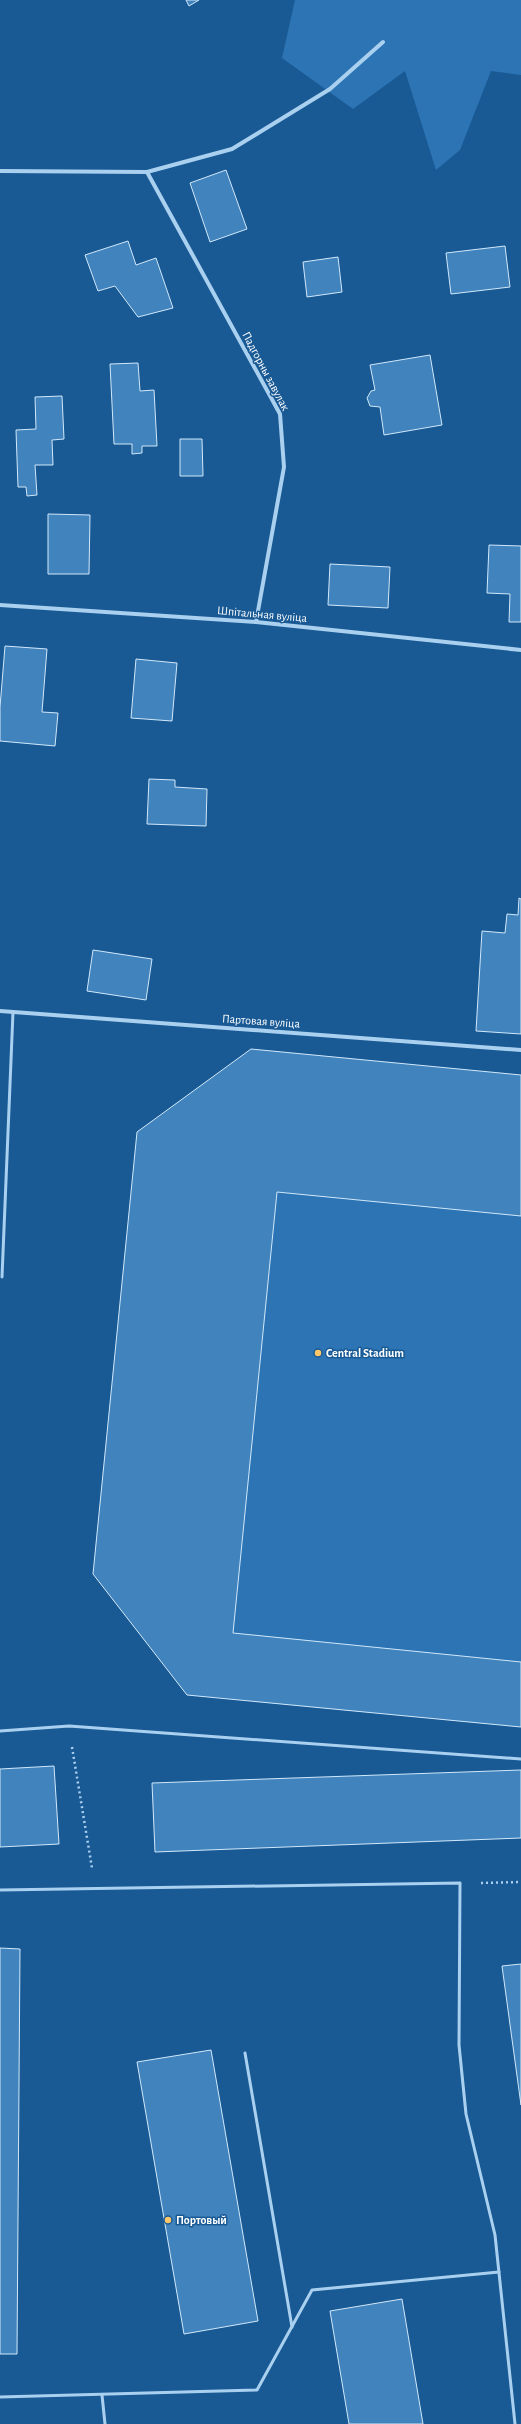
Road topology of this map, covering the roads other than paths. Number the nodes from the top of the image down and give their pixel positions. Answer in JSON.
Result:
{"nodes":[{"id":1,"x":383,"y":42,"type":"dead end"},
{"id":2,"x":0,"y":171,"type":"edge"},
{"id":3,"x":147,"y":172,"type":"junction"},
{"id":4,"x":0,"y":605,"type":"edge"},
{"id":5,"x":256,"y":622,"type":"junction"},
{"id":6,"x":521,"y":650,"type":"edge"},
{"id":7,"x":0,"y":1011,"type":"edge"},
{"id":8,"x":13,"y":1012,"type":"junction"},
{"id":9,"x":521,"y":1050,"type":"edge"},
{"id":10,"x":2,"y":1277,"type":"dead end"},
{"id":11,"x":0,"y":1731,"type":"edge"},
{"id":12,"x":521,"y":1758,"type":"edge"},
{"id":13,"x":0,"y":1890,"type":"edge"},
{"id":14,"x":245,"y":2053,"type":"dead end"},
{"id":15,"x":499,"y":2272,"type":"junction"},
{"id":16,"x":292,"y":2327,"type":"junction"},
{"id":17,"x":102,"y":2395,"type":"junction"},
{"id":18,"x":0,"y":2397,"type":"edge"},
{"id":19,"x":105,"y":2424,"type":"edge"},
{"id":20,"x":515,"y":2424,"type":"edge"}],
"edges":[{"from":1,"to":3,"type":"street"},
{"from":2,"to":3,"type":"street"},
{"from":3,"to":5,"type":"street","name":"Падгорны завулак"},
{"from":4,"to":5,"type":"street","name":"Шпітальная вуліца"},
{"from":5,"to":6,"type":"street","name":"Шпітальная вуліца"},
{"from":7,"to":8,"type":"street","name":"Партовая вуліца"},
{"from":8,"to":9,"type":"street","name":"Партовая вуліца"},
{"from":8,"to":10,"type":"lane"},
{"from":11,"to":12,"type":"lane"},
{"from":13,"to":15,"type":"lane"},
{"from":14,"to":16,"type":"lane"},
{"from":15,"to":16,"type":"lane"},
{"from":15,"to":20,"type":"lane"},
{"from":16,"to":17,"type":"lane"},
{"from":17,"to":18,"type":"lane"},
{"from":17,"to":19,"type":"lane"}]}
